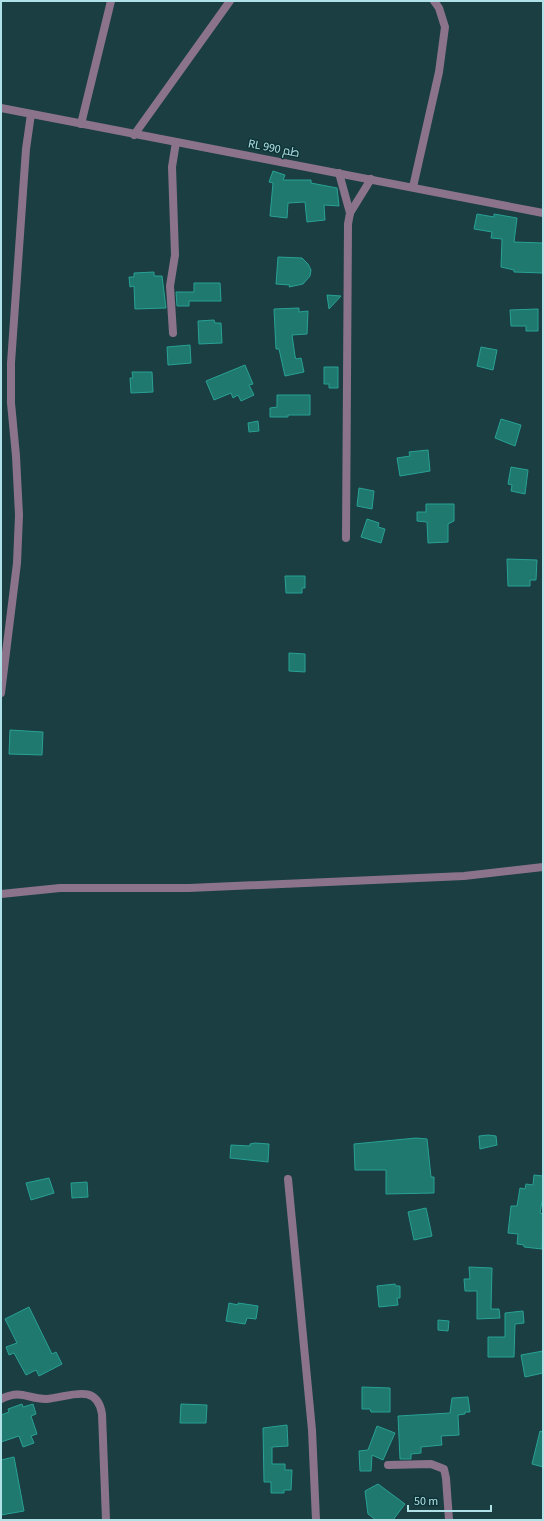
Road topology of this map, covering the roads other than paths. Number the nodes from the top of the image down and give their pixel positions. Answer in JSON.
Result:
{"nodes":[{"id":1,"x":111,"y":1,"type":"edge"},
{"id":2,"x":230,"y":1,"type":"edge"},
{"id":3,"x":434,"y":1,"type":"edge"},
{"id":4,"x":1,"y":108,"type":"edge"},
{"id":5,"x":30,"y":114,"type":"junction"},
{"id":6,"x":81,"y":124,"type":"junction"},
{"id":7,"x":134,"y":135,"type":"junction"},
{"id":8,"x":176,"y":142,"type":"junction"},
{"id":9,"x":339,"y":173,"type":"junction"},
{"id":10,"x":371,"y":179,"type":"junction"},
{"id":11,"x":413,"y":187,"type":"junction"},
{"id":12,"x":350,"y":213,"type":"junction"},
{"id":13,"x":543,"y":213,"type":"edge"},
{"id":14,"x":173,"y":333,"type":"dead end"},
{"id":15,"x":346,"y":538,"type":"dead end"},
{"id":16,"x":1,"y":693,"type":"edge"},
{"id":17,"x":543,"y":867,"type":"edge"},
{"id":18,"x":1,"y":894,"type":"edge"},
{"id":19,"x":288,"y":1179,"type":"dead end"},
{"id":20,"x":1,"y":1399,"type":"edge"},
{"id":21,"x":388,"y":1465,"type":"dead end"},
{"id":22,"x":106,"y":1520,"type":"edge"},
{"id":23,"x":316,"y":1520,"type":"edge"},
{"id":24,"x":449,"y":1520,"type":"edge"}],
"edges":[{"from":1,"to":6,"type":"street"},
{"from":2,"to":7,"type":"street"},
{"from":3,"to":11,"type":"street"},
{"from":4,"to":5,"type":"street","name":"RL طم 990"},
{"from":5,"to":6,"type":"street","name":"RL طم 990"},
{"from":5,"to":16,"type":"street"},
{"from":6,"to":7,"type":"street","name":"RL طم 990"},
{"from":7,"to":8,"type":"street","name":"RL طم 990"},
{"from":8,"to":9,"type":"street","name":"RL طم 990"},
{"from":8,"to":14,"type":"street"},
{"from":9,"to":10,"type":"street","name":"RL طم 990"},
{"from":9,"to":12,"type":"street"},
{"from":10,"to":11,"type":"street","name":"RL طم 990"},
{"from":10,"to":12,"type":"street"},
{"from":11,"to":13,"type":"street","name":"RL طم 990"},
{"from":12,"to":15,"type":"street"},
{"from":17,"to":18,"type":"street"},
{"from":19,"to":23,"type":"street"},
{"from":20,"to":22,"type":"street"},
{"from":21,"to":24,"type":"street"}]}
